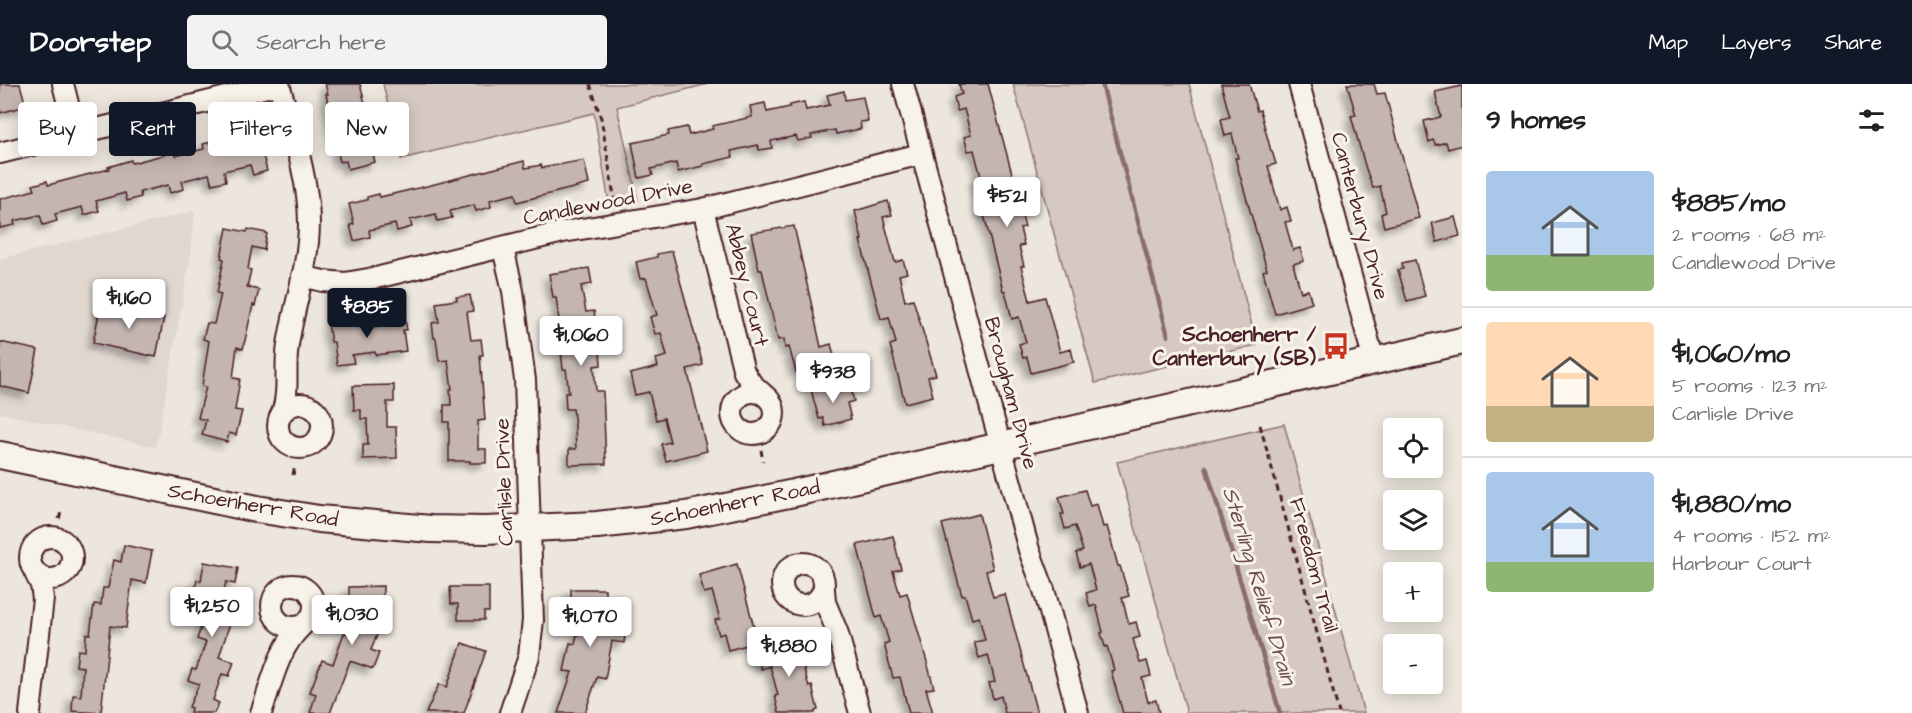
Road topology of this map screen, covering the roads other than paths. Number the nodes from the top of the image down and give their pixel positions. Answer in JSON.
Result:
{"nodes":[{"id":1,"x":63,"y":84,"type":"edge"},
{"id":2,"x":279,"y":84,"type":"edge"},
{"id":3,"x":903,"y":84,"type":"edge"},
{"id":4,"x":1299,"y":84,"type":"edge"},
{"id":5,"x":68,"y":102,"type":"edge"},
{"id":6,"x":97,"y":130,"type":"edge"},
{"id":7,"x":18,"y":149,"type":"edge"},
{"id":8,"x":0,"y":153,"type":"edge"},
{"id":9,"x":921,"y":154,"type":"junction"},
{"id":10,"x":704,"y":209,"type":"junction"},
{"id":11,"x":503,"y":248,"type":"junction"},
{"id":12,"x":302,"y":276,"type":"junction"},
{"id":13,"x":1462,"y":341,"type":"edge"},
{"id":14,"x":1374,"y":361,"type":"junction"},
{"id":15,"x":744,"y":372,"type":"junction"},
{"id":16,"x":287,"y":386,"type":"junction"},
{"id":17,"x":762,"y":393,"type":"junction"},
{"id":18,"x":737,"y":399,"type":"junction"},
{"id":19,"x":300,"y":404,"type":"junction"},
{"id":20,"x":282,"y":413,"type":"junction"},
{"id":21,"x":1000,"y":446,"type":"junction"},
{"id":22,"x":0,"y":455,"type":"edge"},
{"id":23,"x":529,"y":529,"type":"junction"},
{"id":24,"x":35,"y":573,"type":"junction"},
{"id":25,"x":60,"y":578,"type":"junction"},
{"id":26,"x":824,"y":589,"type":"junction"},
{"id":27,"x":43,"y":599,"type":"junction"},
{"id":28,"x":805,"y":605,"type":"junction"},
{"id":29,"x":830,"y":615,"type":"junction"},
{"id":30,"x":277,"y":621,"type":"junction"},
{"id":31,"x":302,"y":626,"type":"junction"},
{"id":32,"x":284,"y":647,"type":"junction"},
{"id":33,"x":30,"y":713,"type":"edge"},
{"id":34,"x":261,"y":713,"type":"edge"},
{"id":35,"x":510,"y":713,"type":"edge"},
{"id":36,"x":860,"y":713,"type":"edge"},
{"id":37,"x":1078,"y":713,"type":"edge"}],
"edges":[{"from":1,"to":5,"type":"street"},
{"from":2,"to":6,"type":"street"},
{"from":2,"to":12,"type":"street"},
{"from":3,"to":9,"type":"street","name":"Brougham Drive"},
{"from":4,"to":14,"type":"street","name":"Canterbury Drive"},
{"from":7,"to":8,"type":"street"},
{"from":9,"to":10,"type":"street","name":"Candlewood Drive"},
{"from":9,"to":21,"type":"street","name":"Brougham Drive"},
{"from":10,"to":11,"type":"street","name":"Candlewood Drive"},
{"from":10,"to":15,"type":"street","name":"Abbey Court"},
{"from":11,"to":12,"type":"street","name":"Candlewood Drive"},
{"from":11,"to":23,"type":"street","name":"Carlisle Drive"},
{"from":12,"to":16,"type":"street"},
{"from":13,"to":14,"type":"main road","name":"Schoenherr Road"},
{"from":14,"to":21,"type":"main road","name":"Schoenherr Road"},
{"from":15,"to":17,"type":"street","name":"Abbey Court"},
{"from":15,"to":18,"type":"street","name":"Abbey Court"},
{"from":16,"to":19,"type":"street"},
{"from":16,"to":20,"type":"street"},
{"from":17,"to":18,"type":"street"},
{"from":17,"to":18,"type":"street","name":"Abbey Court"},
{"from":19,"to":20,"type":"street"},
{"from":19,"to":20,"type":"street"},
{"from":21,"to":23,"type":"main road","name":"Schoenherr Road"},
{"from":21,"to":37,"type":"street","name":"Brougham Drive"},
{"from":22,"to":23,"type":"main road","name":"Schoenherr Road"},
{"from":23,"to":35,"type":"street","name":"Carlisle Drive"},
{"from":24,"to":25,"type":"street"},
{"from":24,"to":25,"type":"street"},
{"from":24,"to":27,"type":"street"},
{"from":25,"to":27,"type":"street"},
{"from":26,"to":28,"type":"street"},
{"from":26,"to":28,"type":"street"},
{"from":26,"to":29,"type":"street"},
{"from":27,"to":33,"type":"street"},
{"from":28,"to":29,"type":"street"},
{"from":29,"to":36,"type":"street"},
{"from":30,"to":31,"type":"street"},
{"from":30,"to":31,"type":"street"},
{"from":30,"to":32,"type":"street"},
{"from":31,"to":32,"type":"street"},
{"from":32,"to":34,"type":"street"}]}
